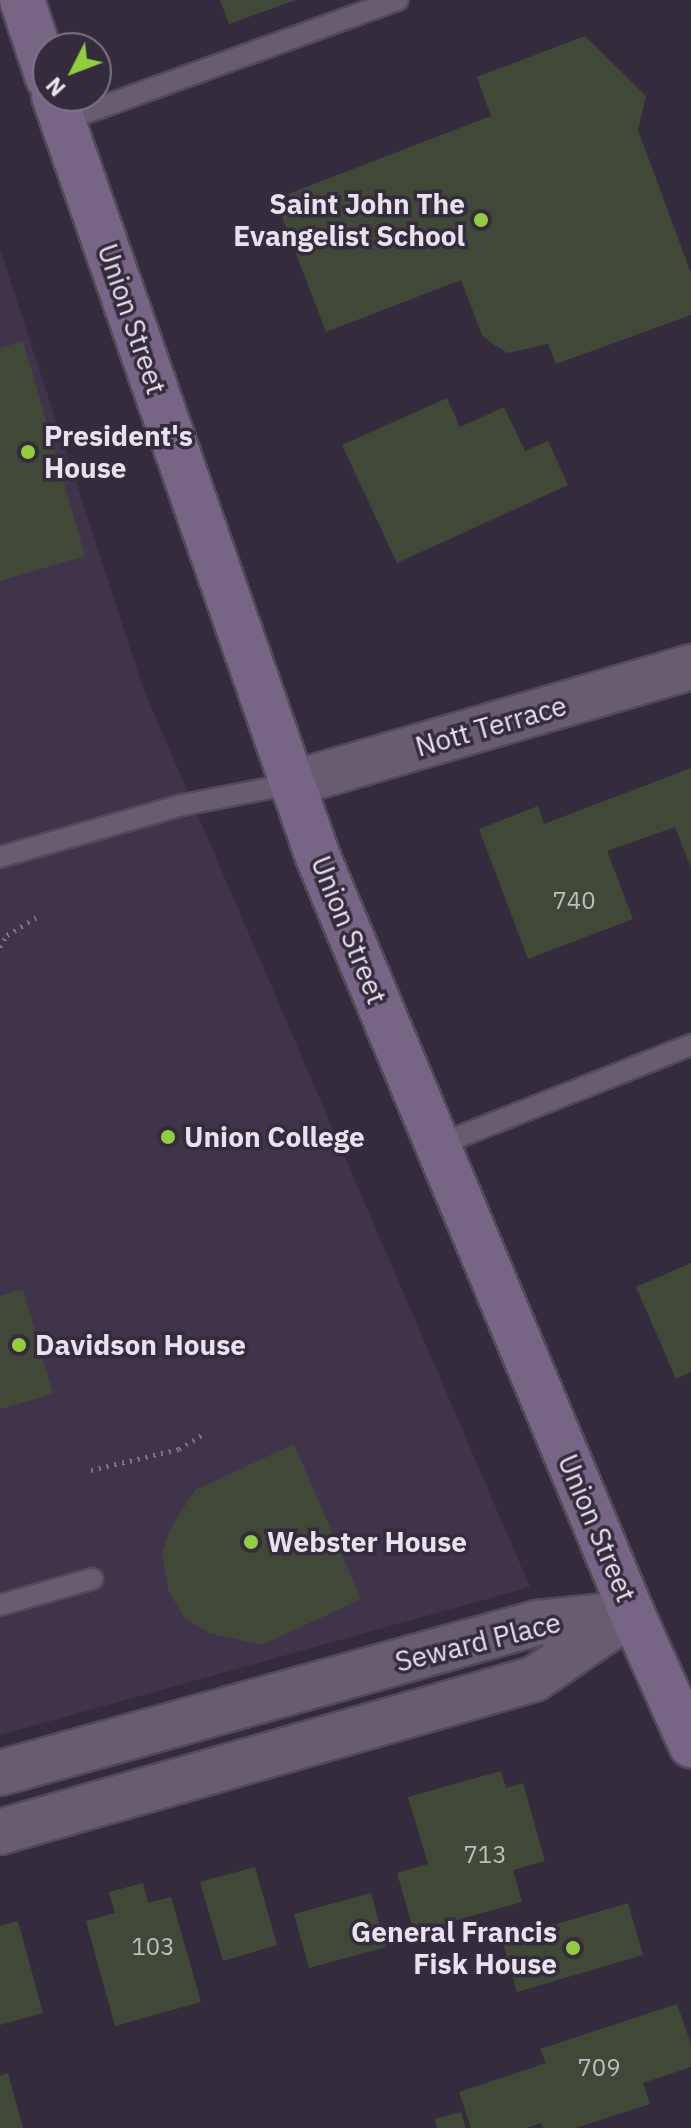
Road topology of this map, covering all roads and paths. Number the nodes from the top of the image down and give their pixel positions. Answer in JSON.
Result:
{"nodes":[{"id":1,"x":398,"y":0,"type":"edge"},
{"id":2,"x":21,"y":14,"type":"edge"},
{"id":3,"x":32,"y":40,"type":"edge"},
{"id":4,"x":112,"y":91,"type":"edge"},
{"id":5,"x":60,"y":112,"type":"edge"},
{"id":6,"x":691,"y":667,"type":"edge"},
{"id":7,"x":291,"y":784,"type":"junction"},
{"id":8,"x":0,"y":857,"type":"edge"},
{"id":9,"x":39,"y":916,"type":"dead end"},
{"id":10,"x":0,"y":947,"type":"edge"},
{"id":11,"x":691,"y":1045,"type":"edge"},
{"id":12,"x":438,"y":1145,"type":"junction"},
{"id":13,"x":203,"y":1434,"type":"dead end"},
{"id":14,"x":91,"y":1470,"type":"dead end"},
{"id":15,"x":92,"y":1579,"type":"dead end"},
{"id":16,"x":0,"y":1605,"type":"edge"},
{"id":17,"x":632,"y":1613,"type":"junction"},
{"id":18,"x":691,"y":1745,"type":"edge"},
{"id":19,"x":0,"y":1773,"type":"edge"},
{"id":20,"x":0,"y":1832,"type":"edge"}],
"edges":[{"from":1,"to":4,"type":"lane"},
{"from":2,"to":3,"type":"main road"},
{"from":5,"to":7,"type":"main road","name":"Union Street"},
{"from":6,"to":7,"type":"street","name":"Nott Terrace"},
{"from":7,"to":8,"type":"lane"},
{"from":7,"to":12,"type":"main road","name":"Union Street"},
{"from":9,"to":10,"type":"path"},
{"from":11,"to":12,"type":"lane"},
{"from":12,"to":17,"type":"main road","name":"Union Street"},
{"from":13,"to":14,"type":"path"},
{"from":15,"to":16,"type":"lane"},
{"from":17,"to":18,"type":"main road","name":"Union Street"},
{"from":17,"to":19,"type":"street","name":"Seward Place"},
{"from":17,"to":20,"type":"street","name":"Seward Place"}]}
